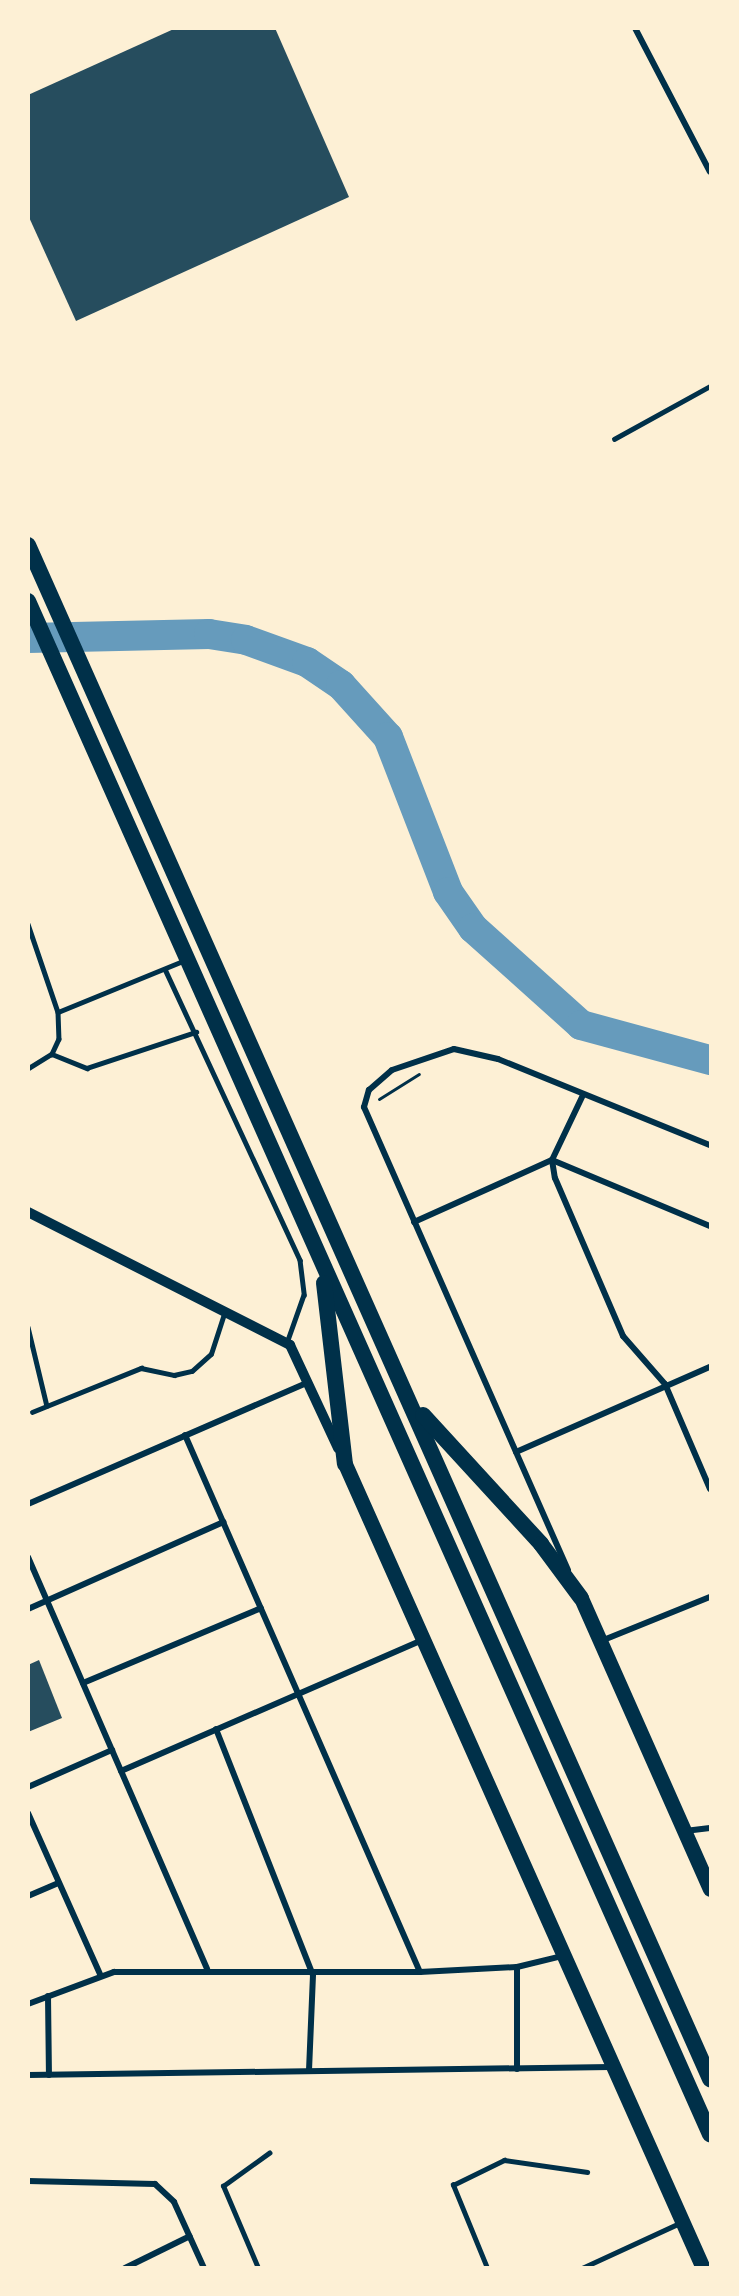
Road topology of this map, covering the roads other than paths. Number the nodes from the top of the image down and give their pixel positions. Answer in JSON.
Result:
{"nodes":[{"id":1,"x":635,"y":28,"type":"edge"},
{"id":2,"x":711,"y":172,"type":"edge"},
{"id":3,"x":711,"y":386,"type":"edge"},
{"id":4,"x":614,"y":439,"type":"dead end"},
{"id":5,"x":28,"y":545,"type":"edge"},
{"id":6,"x":28,"y":601,"type":"edge"},
{"id":7,"x":28,"y":924,"type":"edge"},
{"id":8,"x":187,"y":958,"type":"junction"},
{"id":9,"x":165,"y":969,"type":"junction"},
{"id":10,"x":58,"y":1012,"type":"junction"},
{"id":11,"x":196,"y":1032,"type":"junction"},
{"id":12,"x":52,"y":1054,"type":"junction"},
{"id":13,"x":28,"y":1069,"type":"edge"},
{"id":14,"x":583,"y":1095,"type":"junction"},
{"id":15,"x":711,"y":1145,"type":"edge"},
{"id":16,"x":552,"y":1160,"type":"junction"},
{"id":17,"x":28,"y":1212,"type":"edge"},
{"id":18,"x":414,"y":1222,"type":"junction"},
{"id":19,"x":711,"y":1226,"type":"edge"},
{"id":20,"x":318,"y":1252,"type":"junction"},
{"id":21,"x":225,"y":1311,"type":"junction"},
{"id":22,"x":28,"y":1327,"type":"edge"},
{"id":23,"x":286,"y":1343,"type":"junction"},
{"id":24,"x":711,"y":1367,"type":"edge"},
{"id":25,"x":309,"y":1382,"type":"junction"},
{"id":26,"x":665,"y":1384,"type":"junction"},
{"id":27,"x":406,"y":1393,"type":"junction"},
{"id":28,"x":47,"y":1406,"type":"junction"},
{"id":29,"x":32,"y":1412,"type":"dead end"},
{"id":30,"x":185,"y":1435,"type":"junction"},
{"id":31,"x":516,"y":1452,"type":"junction"},
{"id":32,"x":345,"y":1464,"type":"junction"},
{"id":33,"x":709,"y":1479,"type":"edge"},
{"id":34,"x":711,"y":1489,"type":"edge"},
{"id":35,"x":28,"y":1504,"type":"edge"},
{"id":36,"x":223,"y":1522,"type":"junction"},
{"id":37,"x":28,"y":1557,"type":"edge"},
{"id":38,"x":711,"y":1597,"type":"edge"},
{"id":39,"x":581,"y":1598,"type":"junction"},
{"id":40,"x":47,"y":1600,"type":"junction"},
{"id":41,"x":261,"y":1608,"type":"junction"},
{"id":42,"x":28,"y":1609,"type":"edge"},
{"id":43,"x":422,"y":1639,"type":"junction"},
{"id":44,"x":600,"y":1641,"type":"junction"},
{"id":45,"x":83,"y":1683,"type":"junction"},
{"id":46,"x":299,"y":1693,"type":"junction"},
{"id":47,"x":216,"y":1729,"type":"junction"},
{"id":48,"x":112,"y":1750,"type":"junction"},
{"id":49,"x":121,"y":1771,"type":"junction"},
{"id":50,"x":28,"y":1787,"type":"edge"},
{"id":51,"x":28,"y":1813,"type":"edge"},
{"id":52,"x":711,"y":1828,"type":"edge"},
{"id":53,"x":685,"y":1831,"type":"junction"},
{"id":54,"x":58,"y":1883,"type":"junction"},
{"id":55,"x":711,"y":1889,"type":"edge"},
{"id":56,"x":28,"y":1896,"type":"edge"},
{"id":57,"x":563,"y":1956,"type":"junction"},
{"id":58,"x":517,"y":1967,"type":"junction"},
{"id":59,"x":207,"y":1970,"type":"junction"},
{"id":60,"x":420,"y":1972,"type":"junction"},
{"id":61,"x":100,"y":1974,"type":"junction"},
{"id":62,"x":313,"y":1975,"type":"junction"},
{"id":63,"x":48,"y":1996,"type":"junction"},
{"id":64,"x":28,"y":2004,"type":"edge"},
{"id":65,"x":612,"y":2067,"type":"junction"},
{"id":66,"x":517,"y":2069,"type":"junction"},
{"id":67,"x":309,"y":2071,"type":"junction"},
{"id":68,"x":28,"y":2075,"type":"edge"},
{"id":69,"x":49,"y":2075,"type":"junction"},
{"id":70,"x":711,"y":2079,"type":"edge"},
{"id":71,"x":711,"y":2134,"type":"edge"},
{"id":72,"x":269,"y":2153,"type":"dead end"},
{"id":73,"x":587,"y":2172,"type":"dead end"},
{"id":74,"x":28,"y":2181,"type":"edge"},
{"id":75,"x":682,"y":2222,"type":"junction"},
{"id":76,"x":190,"y":2236,"type":"junction"},
{"id":77,"x":125,"y":2268,"type":"edge"},
{"id":78,"x":204,"y":2268,"type":"edge"},
{"id":79,"x":258,"y":2268,"type":"edge"},
{"id":80,"x":487,"y":2268,"type":"edge"},
{"id":81,"x":582,"y":2268,"type":"edge"},
{"id":82,"x":703,"y":2268,"type":"edge"}],
"edges":[{"from":1,"to":2,"type":"street"},
{"from":3,"to":4,"type":"lane"},
{"from":5,"to":27,"type":"highway"},
{"from":6,"to":8,"type":"highway"},
{"from":7,"to":10,"type":"lane"},
{"from":8,"to":9,"type":"lane"},
{"from":8,"to":20,"type":"highway"},
{"from":9,"to":10,"type":"lane"},
{"from":9,"to":11,"type":"lane"},
{"from":10,"to":12,"type":"lane"},
{"from":11,"to":12,"type":"lane"},
{"from":11,"to":23,"type":"lane"},
{"from":12,"to":13,"type":"lane"},
{"from":14,"to":15,"type":"street"},
{"from":14,"to":16,"type":"street"},
{"from":14,"to":18,"type":"street"},
{"from":16,"to":18,"type":"street"},
{"from":16,"to":19,"type":"street"},
{"from":16,"to":26,"type":"street"},
{"from":17,"to":21,"type":"street"},
{"from":18,"to":31,"type":"street"},
{"from":20,"to":32,"type":"highway"},
{"from":20,"to":71,"type":"highway"},
{"from":21,"to":23,"type":"street"},
{"from":21,"to":28,"type":"lane"},
{"from":22,"to":28,"type":"lane"},
{"from":23,"to":25,"type":"street"},
{"from":24,"to":26,"type":"street"},
{"from":25,"to":30,"type":"street"},
{"from":25,"to":32,"type":"street"},
{"from":26,"to":31,"type":"street"},
{"from":26,"to":33,"type":"street"},
{"from":27,"to":39,"type":"highway"},
{"from":27,"to":70,"type":"highway"},
{"from":28,"to":29,"type":"lane"},
{"from":30,"to":35,"type":"street"},
{"from":30,"to":36,"type":"street"},
{"from":31,"to":39,"type":"street"},
{"from":32,"to":43,"type":"main road"},
{"from":33,"to":34,"type":"street"},
{"from":36,"to":40,"type":"street"},
{"from":36,"to":41,"type":"street"},
{"from":37,"to":40,"type":"street"},
{"from":38,"to":44,"type":"street"},
{"from":39,"to":44,"type":"main road"},
{"from":40,"to":42,"type":"street"},
{"from":40,"to":45,"type":"street"},
{"from":41,"to":45,"type":"street"},
{"from":41,"to":46,"type":"street"},
{"from":43,"to":46,"type":"street"},
{"from":43,"to":57,"type":"main road"},
{"from":44,"to":53,"type":"main road"},
{"from":45,"to":48,"type":"street"},
{"from":46,"to":47,"type":"street"},
{"from":46,"to":60,"type":"street"},
{"from":47,"to":49,"type":"street"},
{"from":47,"to":62,"type":"street"},
{"from":48,"to":49,"type":"street"},
{"from":48,"to":50,"type":"street"},
{"from":49,"to":59,"type":"street"},
{"from":51,"to":54,"type":"street"},
{"from":52,"to":53,"type":"street"},
{"from":53,"to":55,"type":"main road"},
{"from":54,"to":56,"type":"street"},
{"from":54,"to":61,"type":"street"},
{"from":57,"to":58,"type":"street"},
{"from":57,"to":65,"type":"main road"},
{"from":58,"to":60,"type":"street"},
{"from":58,"to":66,"type":"street"},
{"from":59,"to":61,"type":"street"},
{"from":59,"to":62,"type":"street"},
{"from":60,"to":62,"type":"street"},
{"from":61,"to":63,"type":"street"},
{"from":62,"to":67,"type":"street"},
{"from":63,"to":64,"type":"street"},
{"from":63,"to":69,"type":"street"},
{"from":65,"to":66,"type":"street"},
{"from":65,"to":75,"type":"main road"},
{"from":66,"to":67,"type":"street"},
{"from":67,"to":69,"type":"street"},
{"from":68,"to":69,"type":"street"},
{"from":72,"to":79,"type":"lane"},
{"from":73,"to":80,"type":"lane"},
{"from":74,"to":76,"type":"street"},
{"from":75,"to":81,"type":"lane"},
{"from":75,"to":82,"type":"main road"},
{"from":76,"to":77,"type":"street"},
{"from":76,"to":78,"type":"street"}]}
